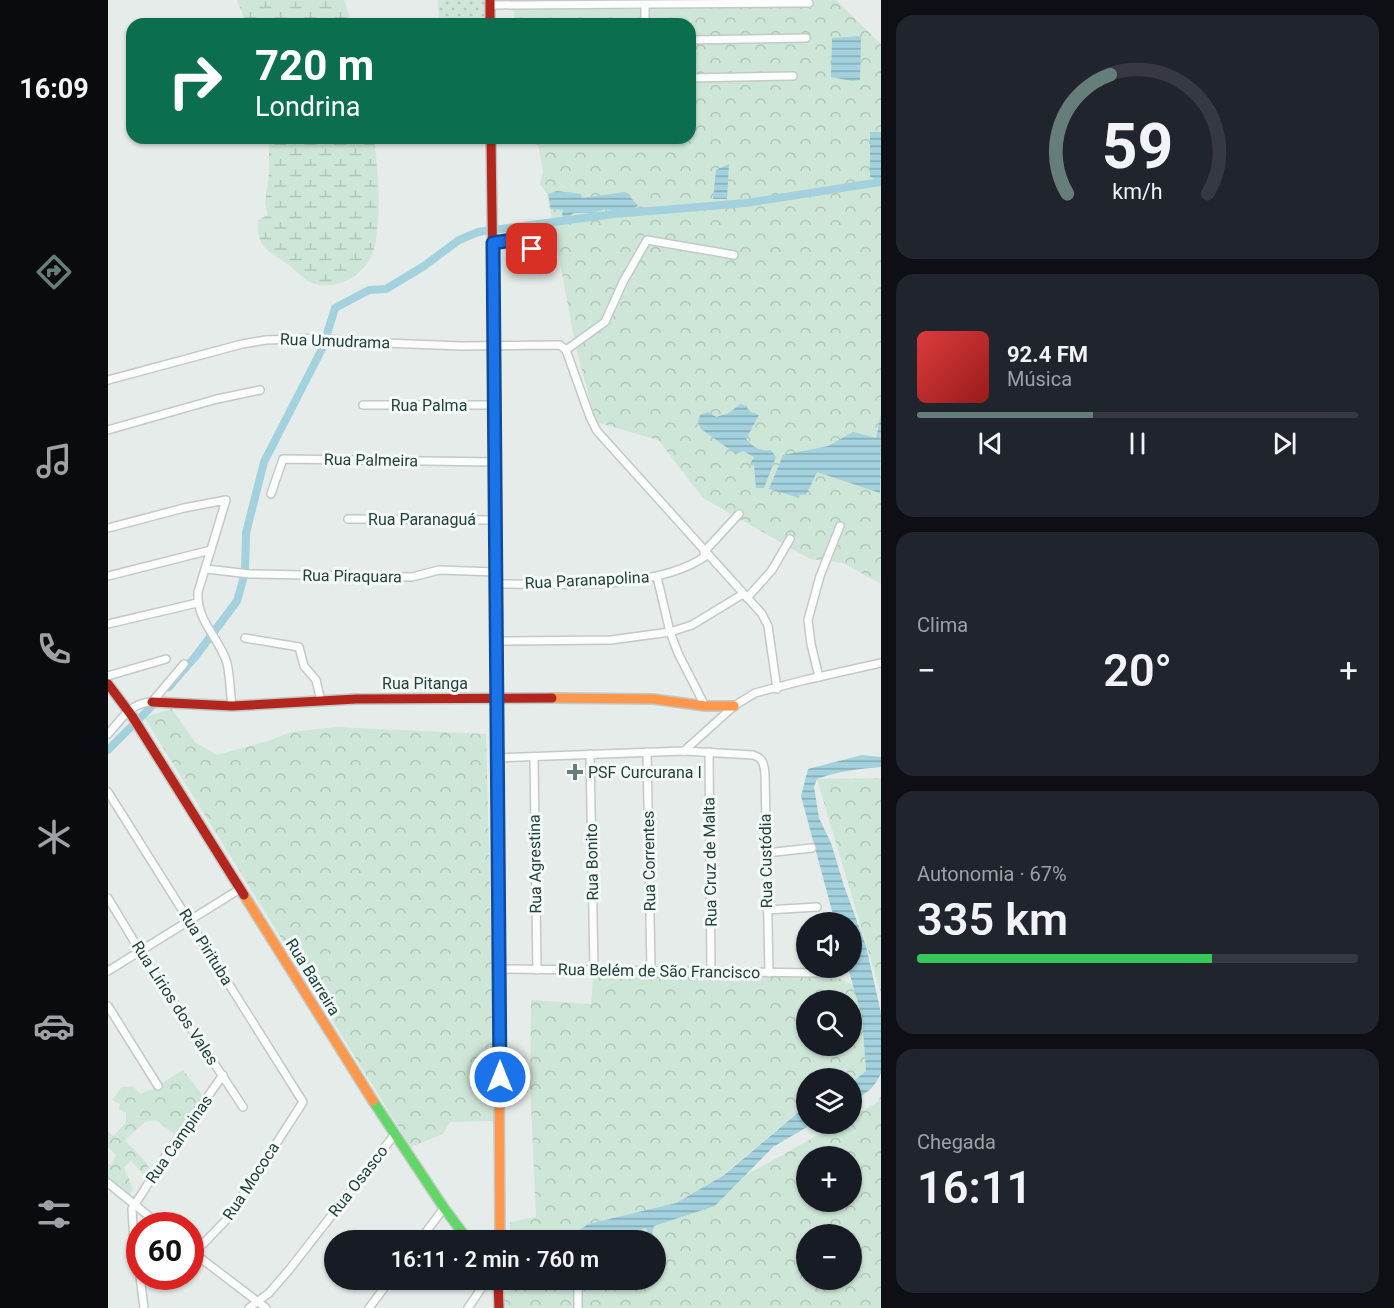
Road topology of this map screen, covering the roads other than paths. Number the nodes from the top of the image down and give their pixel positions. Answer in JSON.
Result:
{"nodes":[{"id":1,"x":490,"y":3,"type":"edge"},
{"id":2,"x":809,"y":3,"type":"dead end"},
{"id":3,"x":645,"y":5,"type":"junction"},
{"id":4,"x":645,"y":18,"type":"edge"},
{"id":5,"x":806,"y":38,"type":"dead end"},
{"id":6,"x":696,"y":40,"type":"edge"},
{"id":7,"x":793,"y":76,"type":"dead end"},
{"id":8,"x":696,"y":78,"type":"edge"},
{"id":9,"x":491,"y":144,"type":"edge"},
{"id":10,"x":552,"y":232,"type":"dead end"},
{"id":11,"x":493,"y":240,"type":"junction"},
{"id":12,"x":734,"y":255,"type":"dead end"},
{"id":13,"x":493,"y":346,"type":"junction"},
{"id":14,"x":566,"y":350,"type":"junction"},
{"id":15,"x":108,"y":380,"type":"edge"},
{"id":16,"x":260,"y":390,"type":"dead end"},
{"id":17,"x":363,"y":405,"type":"dead end"},
{"id":18,"x":495,"y":405,"type":"junction"},
{"id":19,"x":108,"y":430,"type":"edge"},
{"id":20,"x":495,"y":462,"type":"junction"},
{"id":21,"x":272,"y":494,"type":"dead end"},
{"id":22,"x":740,"y":514,"type":"dead end"},
{"id":23,"x":348,"y":519,"type":"dead end"},
{"id":24,"x":496,"y":520,"type":"junction"},
{"id":25,"x":840,"y":526,"type":"dead end"},
{"id":26,"x":108,"y":528,"type":"edge"},
{"id":27,"x":790,"y":539,"type":"dead end"},
{"id":28,"x":211,"y":550,"type":"junction"},
{"id":29,"x":706,"y":554,"type":"junction"},
{"id":30,"x":206,"y":569,"type":"junction"},
{"id":31,"x":497,"y":572,"type":"junction"},
{"id":32,"x":108,"y":576,"type":"edge"},
{"id":33,"x":657,"y":577,"type":"junction"},
{"id":34,"x":497,"y":584,"type":"junction"},
{"id":35,"x":745,"y":596,"type":"junction"},
{"id":36,"x":197,"y":603,"type":"junction"},
{"id":37,"x":108,"y":624,"type":"edge"},
{"id":38,"x":670,"y":632,"type":"junction"},
{"id":39,"x":245,"y":638,"type":"dead end"},
{"id":40,"x":497,"y":641,"type":"junction"},
{"id":41,"x":166,"y":659,"type":"dead end"},
{"id":42,"x":881,"y":663,"type":"edge"},
{"id":43,"x":184,"y":664,"type":"dead end"},
{"id":44,"x":108,"y":676,"type":"edge"},
{"id":45,"x":819,"y":677,"type":"junction"},
{"id":46,"x":108,"y":684,"type":"edge"},
{"id":47,"x":777,"y":689,"type":"junction"},
{"id":48,"x":497,"y":698,"type":"junction"},
{"id":49,"x":321,"y":701,"type":"junction"},
{"id":50,"x":152,"y":702,"type":"junction"},
{"id":51,"x":232,"y":706,"type":"junction"},
{"id":52,"x":705,"y":706,"type":"junction"},
{"id":53,"x":734,"y":706,"type":"junction"},
{"id":54,"x":130,"y":714,"type":"junction"},
{"id":55,"x":108,"y":734,"type":"edge"},
{"id":56,"x":684,"y":751,"type":"junction"},
{"id":57,"x":647,"y":752,"type":"junction"},
{"id":58,"x":709,"y":752,"type":"junction"},
{"id":59,"x":590,"y":754,"type":"junction"},
{"id":60,"x":534,"y":757,"type":"junction"},
{"id":61,"x":497,"y":758,"type":"junction"},
{"id":62,"x":108,"y":792,"type":"edge"},
{"id":63,"x":812,"y":848,"type":"dead end"},
{"id":64,"x":766,"y":853,"type":"junction"},
{"id":65,"x":240,"y":889,"type":"junction"},
{"id":66,"x":108,"y":898,"type":"edge"},
{"id":67,"x":817,"y":907,"type":"dead end"},
{"id":68,"x":767,"y":910,"type":"junction"},
{"id":69,"x":189,"y":920,"type":"junction"},
{"id":70,"x":140,"y":951,"type":"junction"},
{"id":71,"x":499,"y":969,"type":"junction"},
{"id":72,"x":537,"y":970,"type":"junction"},
{"id":73,"x":594,"y":970,"type":"junction"},
{"id":74,"x":651,"y":970,"type":"junction"},
{"id":75,"x":108,"y":971,"type":"edge"},
{"id":76,"x":711,"y":971,"type":"junction"},
{"id":77,"x":769,"y":973,"type":"junction"},
{"id":78,"x":796,"y":973,"type":"edge"},
{"id":79,"x":108,"y":1006,"type":"edge"},
{"id":80,"x":223,"y":1075,"type":"junction"},
{"id":81,"x":158,"y":1086,"type":"dead end"},
{"id":82,"x":303,"y":1102,"type":"joint"},
{"id":83,"x":243,"y":1107,"type":"dead end"},
{"id":84,"x":395,"y":1134,"type":"junction"},
{"id":85,"x":108,"y":1183,"type":"edge"},
{"id":86,"x":135,"y":1204,"type":"junction"},
{"id":87,"x":444,"y":1208,"type":"junction"},
{"id":88,"x":133,"y":1212,"type":"edge"},
{"id":89,"x":144,"y":1212,"type":"edge"},
{"id":90,"x":428,"y":1230,"type":"edge"},
{"id":91,"x":460,"y":1230,"type":"edge"},
{"id":92,"x":500,"y":1230,"type":"edge"},
{"id":93,"x":204,"y":1243,"type":"edge"},
{"id":94,"x":204,"y":1261,"type":"edge"},
{"id":95,"x":142,"y":1290,"type":"edge"},
{"id":96,"x":382,"y":1290,"type":"edge"},
{"id":97,"x":480,"y":1290,"type":"edge"},
{"id":98,"x":498,"y":1290,"type":"edge"},
{"id":99,"x":578,"y":1290,"type":"edge"},
{"id":100,"x":258,"y":1302,"type":"junction"},
{"id":101,"x":499,"y":1307,"type":"edge"},
{"id":102,"x":144,"y":1308,"type":"edge"},
{"id":103,"x":249,"y":1308,"type":"edge"},
{"id":104,"x":266,"y":1308,"type":"edge"},
{"id":105,"x":369,"y":1308,"type":"edge"},
{"id":106,"x":468,"y":1308,"type":"edge"},
{"id":107,"x":578,"y":1308,"type":"edge"}],
"edges":[{"from":1,"to":3,"type":"street"},
{"from":2,"to":3,"type":"street"},
{"from":3,"to":4,"type":"street"},
{"from":5,"to":6,"type":"street"},
{"from":7,"to":8,"type":"street"},
{"from":9,"to":11,"type":"street"},
{"from":10,"to":11,"type":"street"},
{"from":11,"to":13,"type":"street"},
{"from":12,"to":14,"type":"street"},
{"from":13,"to":14,"type":"street","name":"Rua Umudrama"},
{"from":13,"to":15,"type":"street","name":"Rua Umudrama"},
{"from":13,"to":18,"type":"street"},
{"from":14,"to":29,"type":"street"},
{"from":16,"to":19,"type":"street"},
{"from":17,"to":18,"type":"street","name":"Rua Palma"},
{"from":18,"to":20,"type":"street"},
{"from":20,"to":21,"type":"street","name":"Rua Palmeira"},
{"from":20,"to":24,"type":"street"},
{"from":22,"to":29,"type":"street","name":"Rua Paranapolina"},
{"from":23,"to":24,"type":"street","name":"Rua Paranaguá"},
{"from":24,"to":31,"type":"street"},
{"from":25,"to":45,"type":"street"},
{"from":26,"to":28,"type":"street"},
{"from":27,"to":35,"type":"street"},
{"from":28,"to":30,"type":"street"},
{"from":28,"to":32,"type":"street"},
{"from":29,"to":33,"type":"street","name":"Rua Paranapolina"},
{"from":29,"to":35,"type":"street"},
{"from":30,"to":31,"type":"street","name":"Rua Piraquara"},
{"from":30,"to":36,"type":"street"},
{"from":31,"to":34,"type":"street"},
{"from":33,"to":34,"type":"street","name":"Rua Paranapolina"},
{"from":33,"to":38,"type":"street"},
{"from":34,"to":40,"type":"street"},
{"from":35,"to":38,"type":"street"},
{"from":35,"to":47,"type":"street"},
{"from":36,"to":37,"type":"street"},
{"from":36,"to":51,"type":"street"},
{"from":38,"to":40,"type":"street"},
{"from":38,"to":52,"type":"street"},
{"from":39,"to":49,"type":"street"},
{"from":40,"to":48,"type":"street"},
{"from":41,"to":44,"type":"street"},
{"from":42,"to":45,"type":"street"},
{"from":43,"to":50,"type":"street"},
{"from":45,"to":47,"type":"street"},
{"from":46,"to":54,"type":"street"},
{"from":47,"to":53,"type":"street"},
{"from":48,"to":49,"type":"street","name":"Rua Pitanga"},
{"from":48,"to":52,"type":"street","name":"Rua Pitanga"},
{"from":48,"to":61,"type":"street"},
{"from":49,"to":51,"type":"street","name":"Rua Pitanga"},
{"from":50,"to":51,"type":"street","name":"Rua Pitanga"},
{"from":50,"to":54,"type":"street"},
{"from":52,"to":53,"type":"street","name":"Rua Pitanga"},
{"from":53,"to":56,"type":"street"},
{"from":54,"to":55,"type":"street"},
{"from":54,"to":65,"type":"street","name":"Rua Barreira"},
{"from":56,"to":57,"type":"street"},
{"from":56,"to":58,"type":"street"},
{"from":57,"to":59,"type":"street"},
{"from":57,"to":74,"type":"street","name":"Rua Correntes"},
{"from":58,"to":64,"type":"street","name":"Rua Custódia"},
{"from":58,"to":76,"type":"street","name":"Rua Cruz de Malta"},
{"from":59,"to":60,"type":"street"},
{"from":59,"to":73,"type":"street","name":"Rua Bonito"},
{"from":60,"to":61,"type":"street"},
{"from":60,"to":72,"type":"street","name":"Rua Agrestina"},
{"from":61,"to":71,"type":"street"},
{"from":62,"to":69,"type":"street","name":"Rua Pirituba"},
{"from":63,"to":64,"type":"street"},
{"from":64,"to":68,"type":"street","name":"Rua Custódia"},
{"from":65,"to":69,"type":"street"},
{"from":65,"to":84,"type":"street","name":"Rua Barreira"},
{"from":66,"to":70,"type":"street","name":"Rua Lírios dos Vales"},
{"from":67,"to":68,"type":"street"},
{"from":68,"to":77,"type":"street","name":"Rua Custódia"},
{"from":69,"to":70,"type":"street"},
{"from":69,"to":82,"type":"street","name":"Rua Pirituba"},
{"from":70,"to":75,"type":"street"},
{"from":70,"to":80,"type":"street","name":"Rua Lírios dos Vales"},
{"from":71,"to":72,"type":"street","name":"Rua Belém de São Francisco"},
{"from":71,"to":92,"type":"street"},
{"from":72,"to":73,"type":"street","name":"Rua Belém de São Francisco"},
{"from":73,"to":74,"type":"street","name":"Rua Belém de São Francisco"},
{"from":74,"to":76,"type":"street","name":"Rua Belém de São Francisco"},
{"from":76,"to":77,"type":"street","name":"Rua Belém de São Francisco"},
{"from":77,"to":78,"type":"street","name":"Rua Belém de São Francisco"},
{"from":79,"to":81,"type":"street"},
{"from":80,"to":83,"type":"street","name":"Rua Lírios dos Vales"},
{"from":80,"to":86,"type":"street","name":"Rua Campinas"},
{"from":82,"to":93,"type":"street","name":"Rua Mococa"},
{"from":84,"to":87,"type":"street","name":"Rua Barreira"},
{"from":84,"to":100,"type":"street","name":"Rua Osasco"},
{"from":85,"to":86,"type":"street"},
{"from":86,"to":88,"type":"street"},
{"from":86,"to":89,"type":"street"},
{"from":87,"to":90,"type":"street"},
{"from":87,"to":91,"type":"street","name":"Rua Barreira"},
{"from":94,"to":100,"type":"street"},
{"from":95,"to":102,"type":"street"},
{"from":96,"to":105,"type":"street"},
{"from":97,"to":106,"type":"street"},
{"from":98,"to":101,"type":"street"},
{"from":99,"to":107,"type":"street"},
{"from":100,"to":103,"type":"street","name":"Rua Osasco"},
{"from":100,"to":104,"type":"street"}]}
